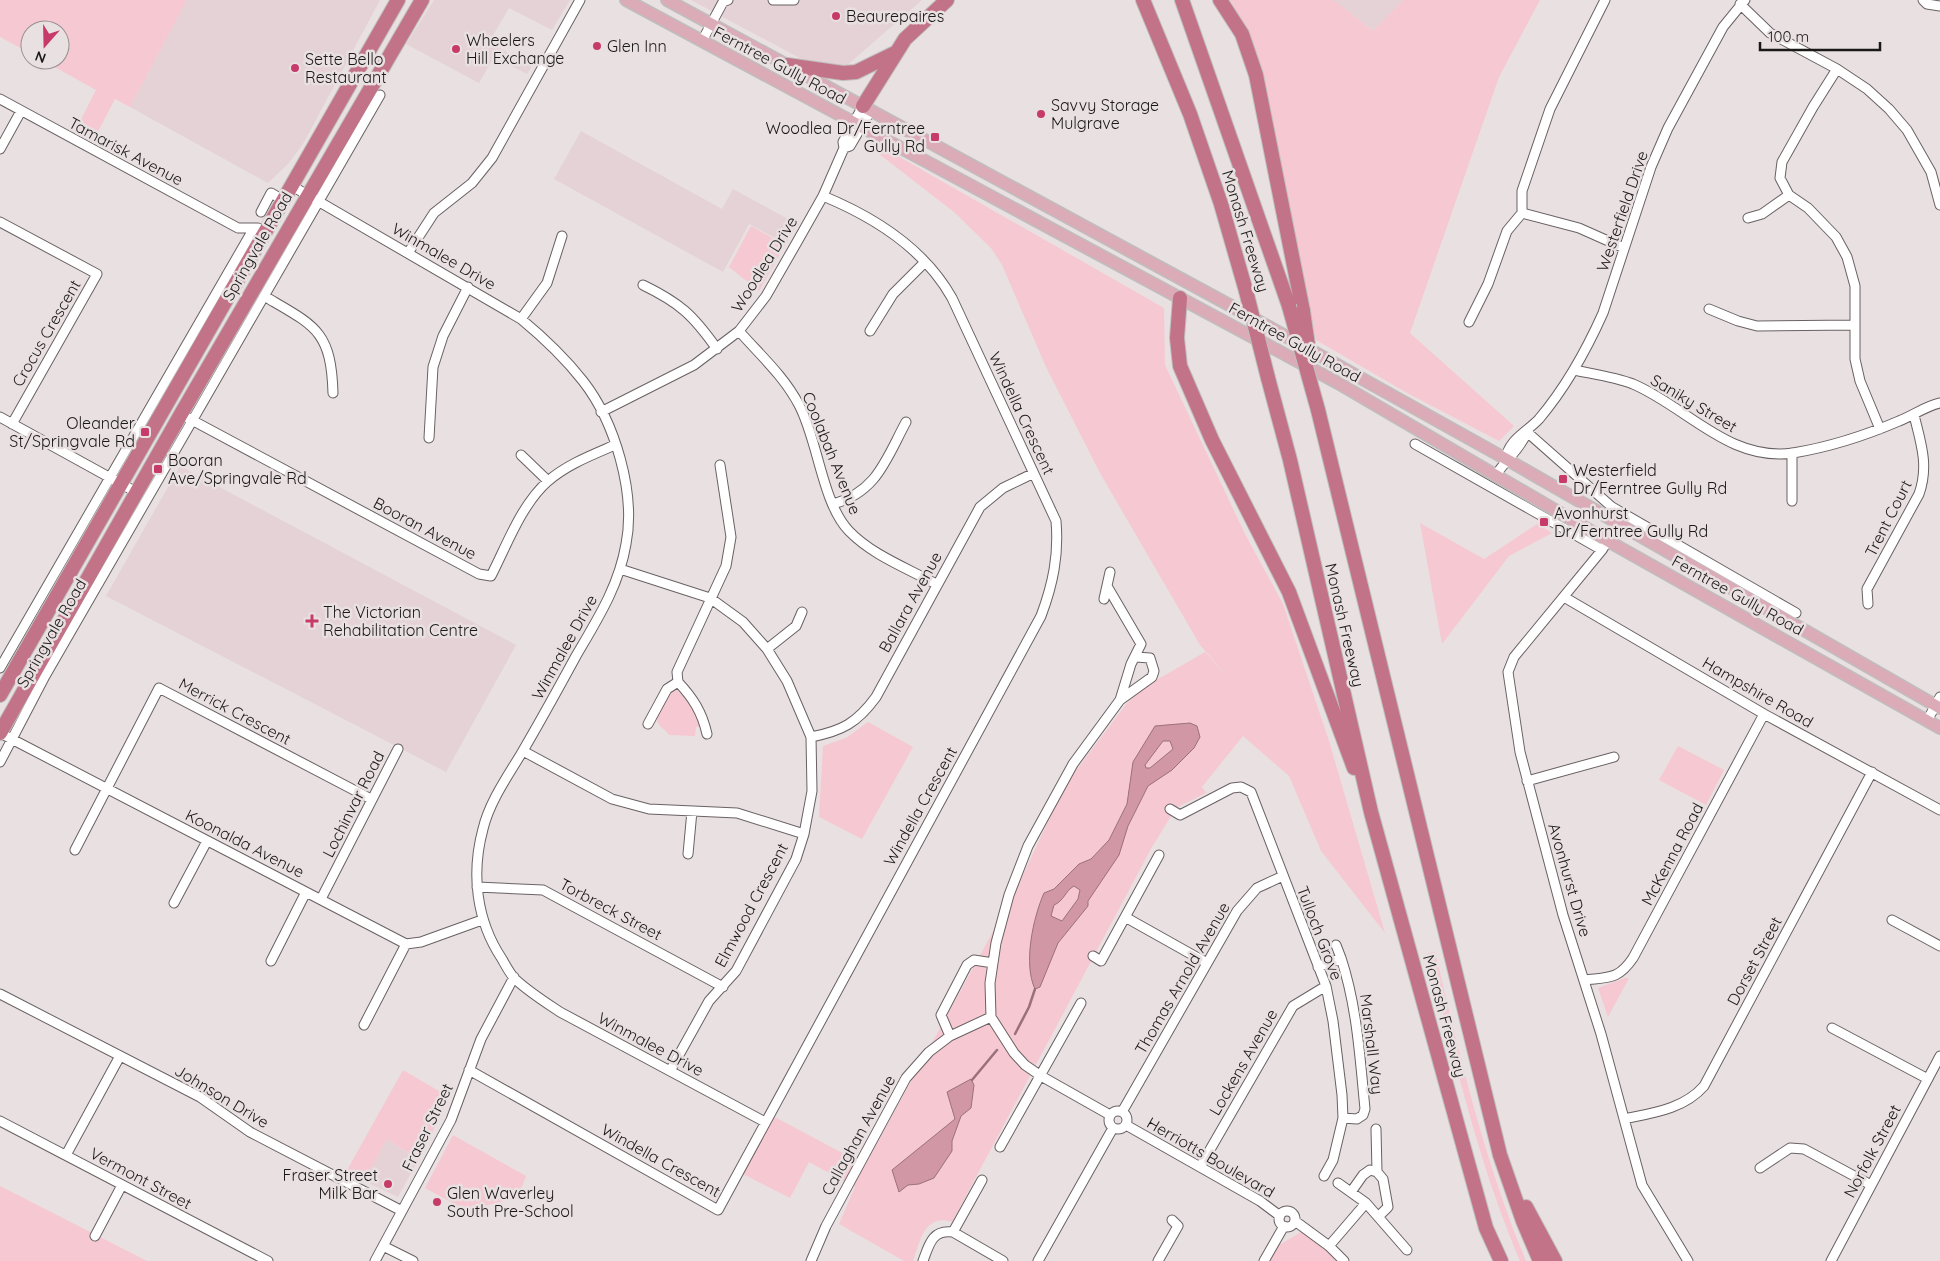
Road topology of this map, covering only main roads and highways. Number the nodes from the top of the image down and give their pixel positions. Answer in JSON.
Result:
{"nodes":[{"id":1,"x":398,"y":0,"type":"edge"},
{"id":2,"x":422,"y":0,"type":"edge"},
{"id":3,"x":626,"y":0,"type":"edge"},
{"id":4,"x":666,"y":0,"type":"edge"},
{"id":5,"x":947,"y":0,"type":"edge"},
{"id":6,"x":1143,"y":0,"type":"edge"},
{"id":7,"x":1182,"y":0,"type":"edge"},
{"id":8,"x":1220,"y":0,"type":"edge"},
{"id":9,"x":897,"y":52,"type":"junction"},
{"id":10,"x":786,"y":65,"type":"junction"},
{"id":11,"x":867,"y":108,"type":"junction"},
{"id":12,"x":1180,"y":298,"type":"junction"},
{"id":13,"x":1318,"y":410,"type":"junction"},
{"id":14,"x":0,"y":695,"type":"edge"},
{"id":15,"x":1938,"y":704,"type":"edge"},
{"id":16,"x":1940,"y":728,"type":"edge"},
{"id":17,"x":4,"y":735,"type":"edge"},
{"id":18,"x":1371,"y":812,"type":"junction"},
{"id":19,"x":1500,"y":1155,"type":"junction"},
{"id":20,"x":1486,"y":1228,"type":"junction"},
{"id":21,"x":1494,"y":1261,"type":"edge"},
{"id":22,"x":1501,"y":1261,"type":"edge"},
{"id":23,"x":1540,"y":1261,"type":"edge"},
{"id":24,"x":1556,"y":1261,"type":"edge"}],
"edges":[{"from":1,"to":14,"type":"highway","name":"Springvale Road"},
{"from":2,"to":17,"type":"highway","name":"Springvale Road"},
{"from":3,"to":12,"type":"main road","name":"Ferntree Gully Road"},
{"from":4,"to":10,"type":"main road","name":"Ferntree Gully Road"},
{"from":5,"to":9,"type":"highway"},
{"from":6,"to":18,"type":"highway","name":"Monash Freeway","bridge":true},
{"from":7,"to":13,"type":"highway","name":"Monash Freeway","bridge":true},
{"from":8,"to":13,"type":"highway","bridge":true},
{"from":9,"to":10,"type":"highway"},
{"from":9,"to":11,"type":"highway"},
{"from":10,"to":11,"type":"main road","name":"Ferntree Gully Road"},
{"from":11,"to":15,"type":"main road","name":"Ferntree Gully Road"},
{"from":12,"to":16,"type":"main road","name":"Ferntree Gully Road"},
{"from":12,"to":18,"type":"highway"},
{"from":13,"to":19,"type":"highway","name":"Monash Freeway"},
{"from":18,"to":20,"type":"highway","name":"Monash Freeway"},
{"from":19,"to":23,"type":"highway","name":"Monash Freeway"},
{"from":19,"to":24,"type":"highway"},
{"from":20,"to":21,"type":"highway"},
{"from":20,"to":22,"type":"highway","name":"Monash Freeway"}]}
